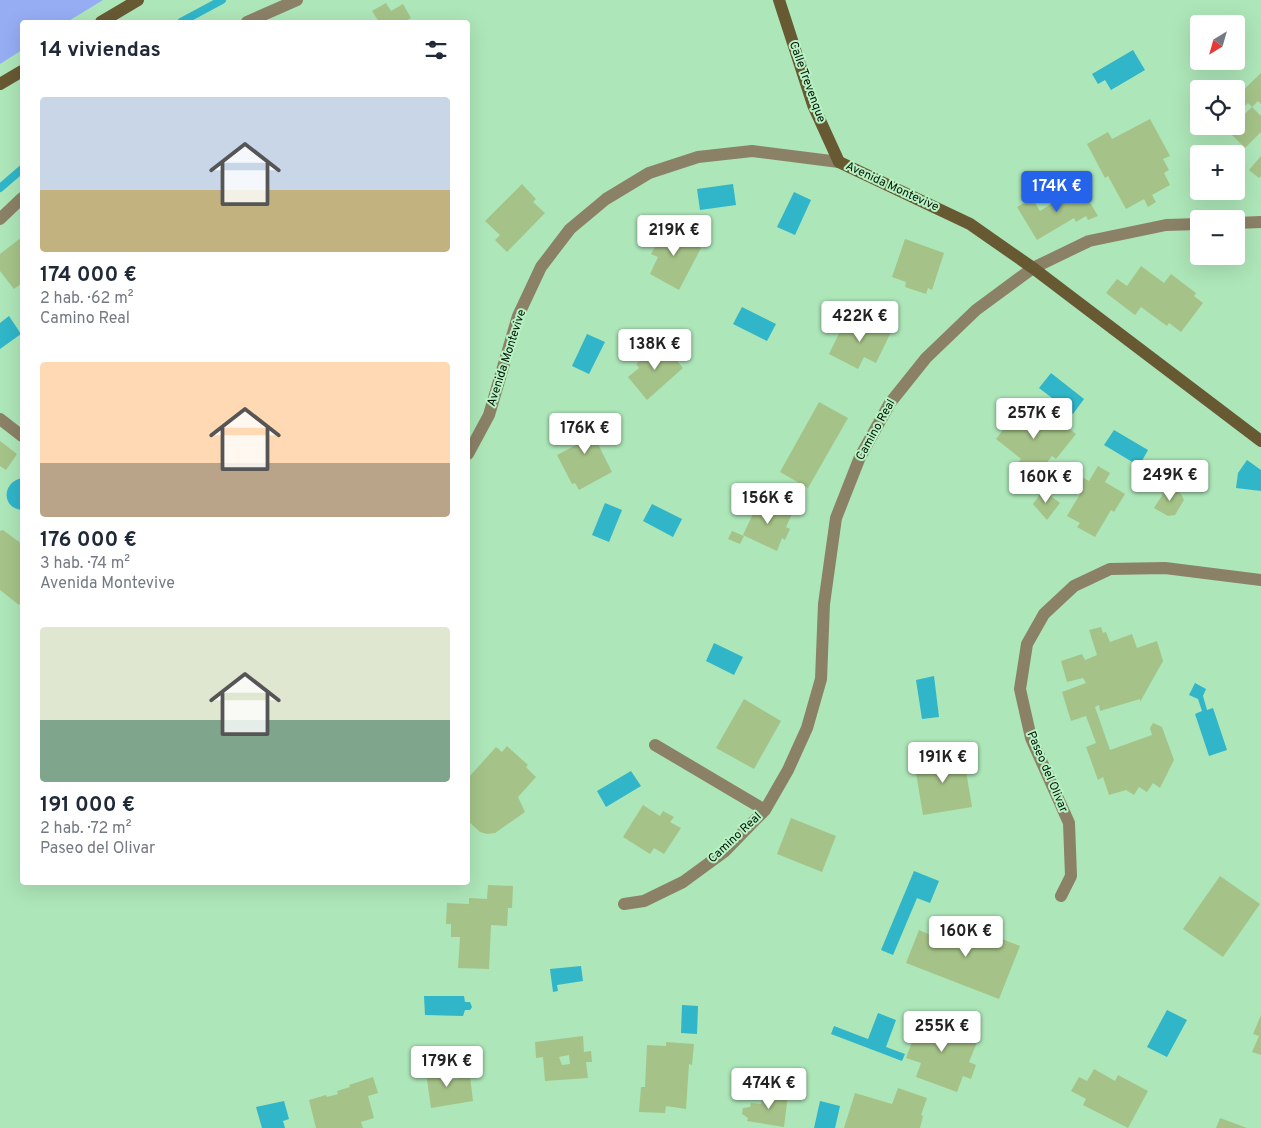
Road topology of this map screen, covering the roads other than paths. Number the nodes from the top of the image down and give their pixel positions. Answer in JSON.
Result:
{"nodes":[{"id":1,"x":138,"y":0,"type":"edge"},
{"id":2,"x":296,"y":0,"type":"edge"},
{"id":3,"x":779,"y":0,"type":"edge"},
{"id":4,"x":104,"y":20,"type":"edge"},
{"id":5,"x":251,"y":20,"type":"edge"},
{"id":6,"x":20,"y":71,"type":"edge"},
{"id":7,"x":0,"y":84,"type":"edge"},
{"id":8,"x":839,"y":162,"type":"junction"},
{"id":9,"x":20,"y":200,"type":"edge"},
{"id":10,"x":0,"y":219,"type":"edge"},
{"id":11,"x":1261,"y":222,"type":"edge"},
{"id":12,"x":1245,"y":223,"type":"edge"},
{"id":13,"x":1190,"y":224,"type":"edge"},
{"id":14,"x":1033,"y":268,"type":"junction"},
{"id":15,"x":0,"y":419,"type":"edge"},
{"id":16,"x":20,"y":434,"type":"edge"},
{"id":17,"x":1261,"y":441,"type":"edge"},
{"id":18,"x":470,"y":450,"type":"edge"},
{"id":19,"x":1261,"y":580,"type":"edge"},
{"id":20,"x":655,"y":745,"type":"dead end"},
{"id":21,"x":765,"y":810,"type":"junction"},
{"id":22,"x":1062,"y":896,"type":"dead end"},
{"id":23,"x":624,"y":904,"type":"dead end"}],
"edges":[{"from":1,"to":4,"type":"street"},
{"from":2,"to":5,"type":"street"},
{"from":3,"to":8,"type":"street","name":"Calle Trevenque"},
{"from":6,"to":7,"type":"street"},
{"from":8,"to":14,"type":"street","name":"Avenida Montevive"},
{"from":8,"to":18,"type":"street","name":"Avenida Montevive"},
{"from":9,"to":10,"type":"street"},
{"from":11,"to":12,"type":"street"},
{"from":13,"to":14,"type":"street","name":"Camino Real"},
{"from":14,"to":17,"type":"street","name":"Avenida Montevive"},
{"from":14,"to":21,"type":"street","name":"Camino Real"},
{"from":15,"to":16,"type":"street"},
{"from":19,"to":22,"type":"street","name":"Paseo del Olivar"},
{"from":20,"to":21,"type":"street","name":"Camino Real"},
{"from":21,"to":23,"type":"street","name":"Camino Real"}]}
